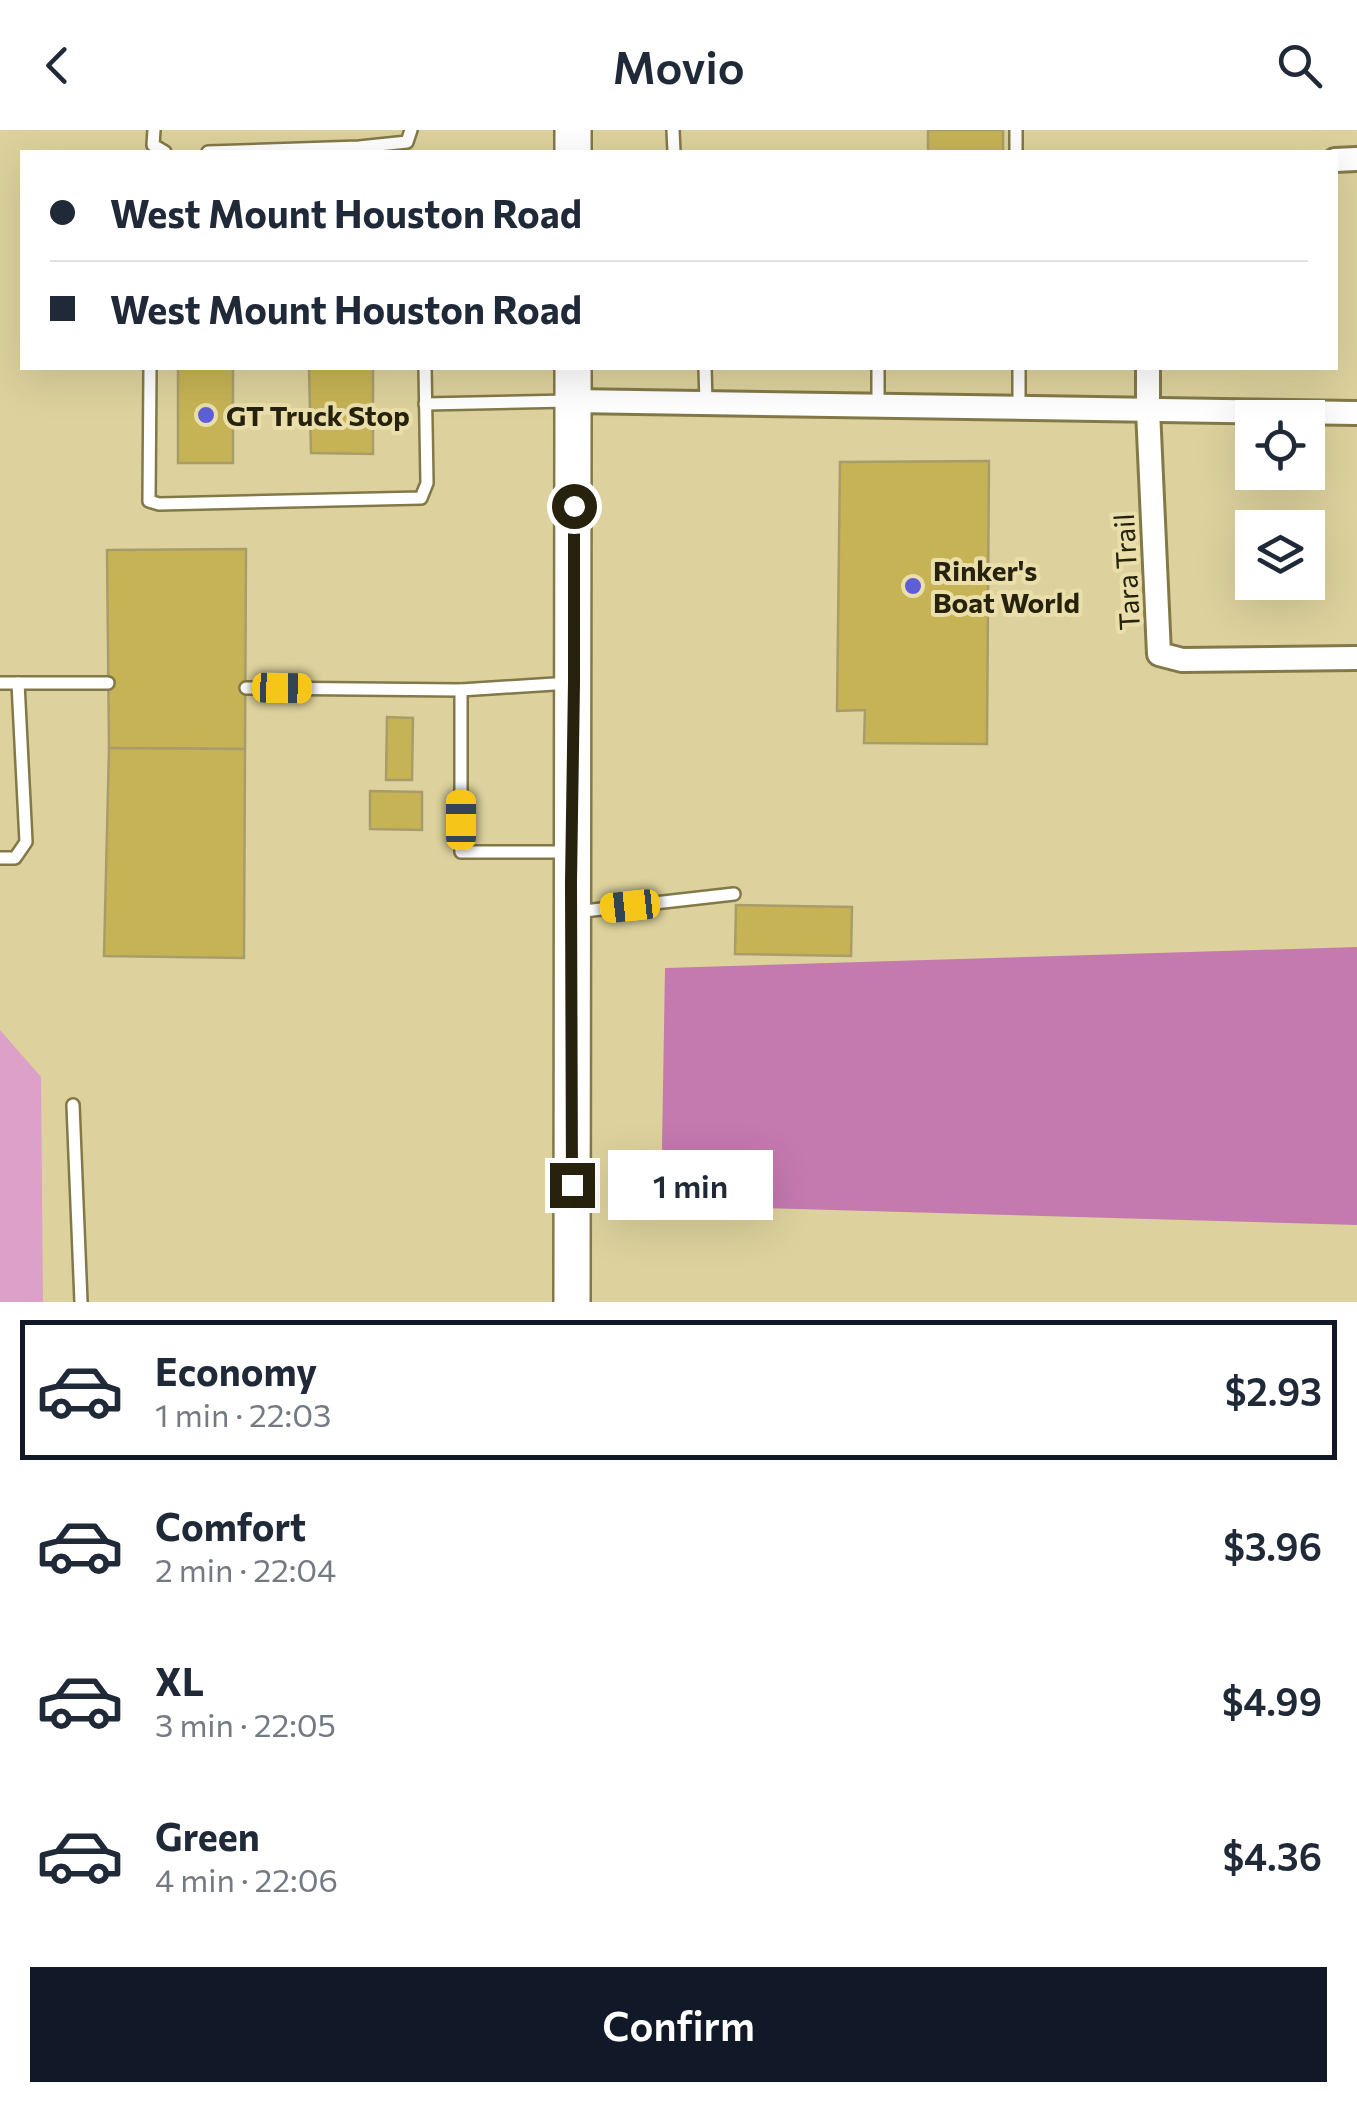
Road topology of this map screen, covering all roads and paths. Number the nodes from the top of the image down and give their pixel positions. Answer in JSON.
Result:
{"nodes":[{"id":1,"x":411,"y":130,"type":"edge"},
{"id":2,"x":268,"y":150,"type":"edge"},
{"id":3,"x":150,"y":370,"type":"edge"},
{"id":4,"x":425,"y":370,"type":"edge"},
{"id":5,"x":705,"y":370,"type":"edge"},
{"id":6,"x":878,"y":370,"type":"edge"},
{"id":7,"x":1019,"y":370,"type":"edge"},
{"id":8,"x":1148,"y":370,"type":"edge"},
{"id":9,"x":573,"y":384,"type":"edge"},
{"id":10,"x":706,"y":403,"type":"junction"},
{"id":11,"x":425,"y":404,"type":"junction"},
{"id":12,"x":878,"y":406,"type":"junction"},
{"id":13,"x":1019,"y":408,"type":"junction"},
{"id":14,"x":1148,"y":410,"type":"junction"},
{"id":15,"x":1357,"y":413,"type":"edge"},
{"id":16,"x":1357,"y":658,"type":"edge"},
{"id":17,"x":0,"y":682,"type":"edge"},
{"id":18,"x":18,"y":682,"type":"junction"},
{"id":19,"x":108,"y":682,"type":"dead end"},
{"id":20,"x":574,"y":682,"type":"junction"},
{"id":21,"x":246,"y":688,"type":"dead end"},
{"id":22,"x":461,"y":690,"type":"junction"},
{"id":23,"x":571,"y":852,"type":"junction"},
{"id":24,"x":0,"y":858,"type":"edge"},
{"id":25,"x":734,"y":894,"type":"dead end"},
{"id":26,"x":571,"y":913,"type":"junction"},
{"id":27,"x":73,"y":1105,"type":"dead end"},
{"id":28,"x":81,"y":1302,"type":"edge"},
{"id":29,"x":572,"y":1302,"type":"edge"}],
"edges":[{"from":1,"to":2,"type":"lane"},
{"from":3,"to":11,"type":"lane"},
{"from":4,"to":11,"type":"lane"},
{"from":5,"to":10,"type":"lane"},
{"from":6,"to":12,"type":"lane"},
{"from":7,"to":13,"type":"lane"},
{"from":8,"to":14,"type":"street"},
{"from":9,"to":10,"type":"street"},
{"from":9,"to":11,"type":"lane"},
{"from":9,"to":20,"type":"main road"},
{"from":10,"to":12,"type":"street"},
{"from":12,"to":13,"type":"street"},
{"from":13,"to":14,"type":"street"},
{"from":14,"to":15,"type":"street"},
{"from":14,"to":16,"type":"street","name":"Tara Trail"},
{"from":17,"to":18,"type":"lane"},
{"from":18,"to":19,"type":"lane"},
{"from":18,"to":24,"type":"lane"},
{"from":20,"to":22,"type":"lane"},
{"from":20,"to":23,"type":"main road"},
{"from":21,"to":22,"type":"lane"},
{"from":22,"to":23,"type":"lane"},
{"from":23,"to":26,"type":"main road"},
{"from":25,"to":26,"type":"lane"},
{"from":26,"to":29,"type":"main road"},
{"from":27,"to":28,"type":"lane"}]}
